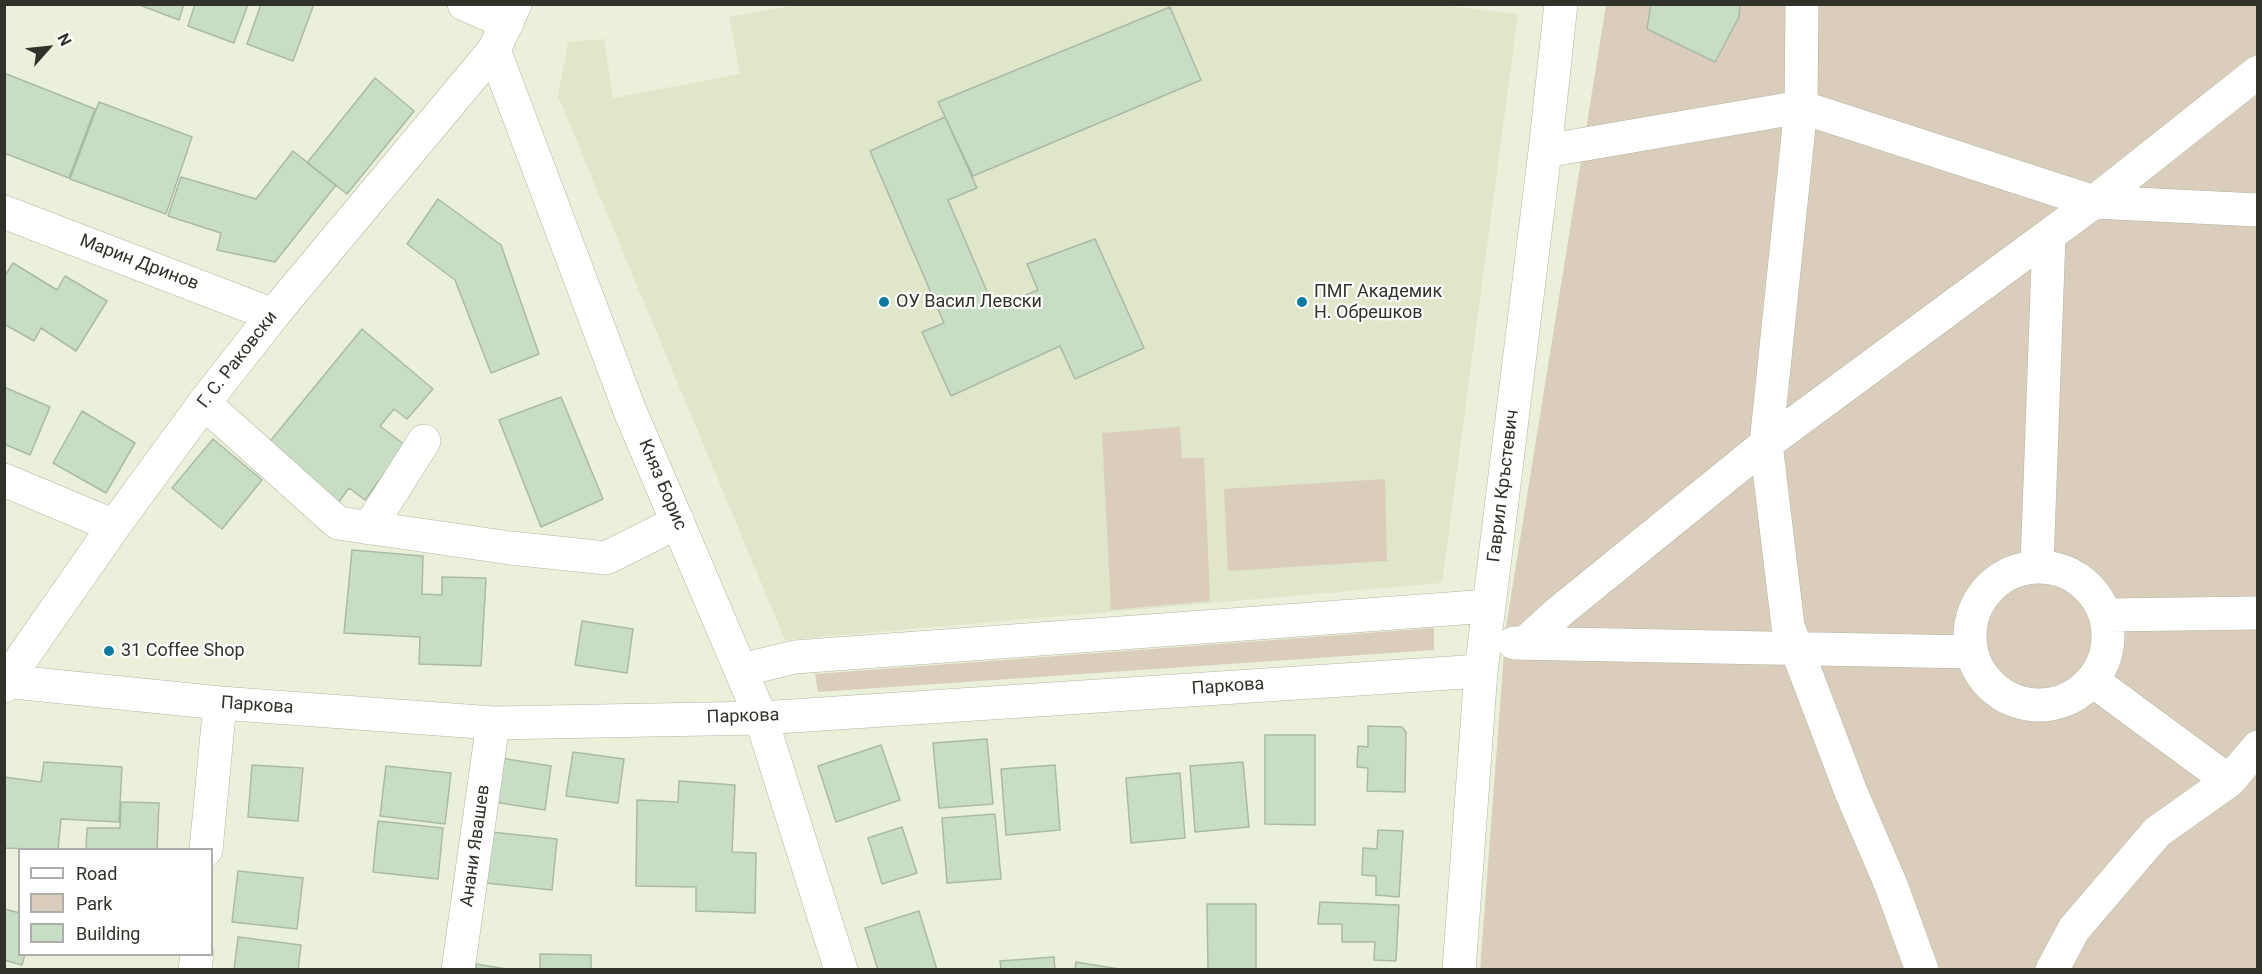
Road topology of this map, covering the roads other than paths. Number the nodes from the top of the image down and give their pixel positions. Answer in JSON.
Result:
{"nodes":[{"id":1,"x":464,"y":4,"type":"edge"},
{"id":2,"x":1561,"y":4,"type":"edge"},
{"id":3,"x":1802,"y":4,"type":"edge"},
{"id":4,"x":505,"y":26,"type":"edge"},
{"id":5,"x":2258,"y":72,"type":"edge"},
{"id":6,"x":1801,"y":107,"type":"junction"},
{"id":7,"x":1545,"y":151,"type":"junction"},
{"id":8,"x":2094,"y":202,"type":"junction"},
{"id":9,"x":2258,"y":210,"type":"edge"},
{"id":10,"x":4,"y":212,"type":"edge"},
{"id":11,"x":2049,"y":236,"type":"junction"},
{"id":12,"x":273,"y":315,"type":"junction"},
{"id":13,"x":204,"y":403,"type":"junction"},
{"id":14,"x":424,"y":441,"type":"dead end"},
{"id":15,"x":1766,"y":444,"type":"junction"},
{"id":16,"x":4,"y":480,"type":"edge"},
{"id":17,"x":678,"y":522,"type":"junction"},
{"id":18,"x":114,"y":526,"type":"junction"},
{"id":19,"x":369,"y":528,"type":"junction"},
{"id":20,"x":2037,"y":566,"type":"junction"},
{"id":21,"x":1489,"y":606,"type":"junction"},
{"id":22,"x":1974,"y":611,"type":"junction"},
{"id":23,"x":2258,"y":613,"type":"edge"},
{"id":24,"x":2106,"y":615,"type":"junction"},
{"id":25,"x":1525,"y":643,"type":"junction"},
{"id":26,"x":1795,"y":649,"type":"junction"},
{"id":27,"x":1919,"y":652,"type":"junction"},
{"id":28,"x":1971,"y":652,"type":"junction"},
{"id":29,"x":1483,"y":656,"type":"junction"},
{"id":30,"x":741,"y":670,"type":"junction"},
{"id":31,"x":2093,"y":681,"type":"junction"},
{"id":32,"x":5,"y":682,"type":"edge"},
{"id":33,"x":220,"y":703,"type":"junction"},
{"id":34,"x":761,"y":717,"type":"junction"},
{"id":35,"x":493,"y":723,"type":"junction"},
{"id":36,"x":2258,"y":747,"type":"edge"},
{"id":37,"x":2229,"y":781,"type":"junction"},
{"id":38,"x":206,"y":848,"type":"edge"},
{"id":39,"x":458,"y":969,"type":"edge"},
{"id":40,"x":841,"y":969,"type":"edge"},
{"id":41,"x":1459,"y":969,"type":"edge"},
{"id":42,"x":1922,"y":969,"type":"edge"},
{"id":43,"x":2052,"y":969,"type":"edge"}],
"edges":[{"from":1,"to":4,"type":"street"},
{"from":2,"to":7,"type":"street","name":"Гаврил Кръстевич"},
{"from":3,"to":6,"type":"street"},
{"from":4,"to":12,"type":"street","name":"Г. С. Раковски"},
{"from":4,"to":17,"type":"street","name":"Княз Борис"},
{"from":5,"to":8,"type":"street"},
{"from":6,"to":7,"type":"street"},
{"from":6,"to":8,"type":"street"},
{"from":6,"to":15,"type":"street"},
{"from":7,"to":21,"type":"street","name":"Гаврил Кръстевич"},
{"from":8,"to":9,"type":"street"},
{"from":8,"to":11,"type":"street"},
{"from":10,"to":12,"type":"street","name":"Марин Дринов"},
{"from":11,"to":15,"type":"street"},
{"from":11,"to":20,"type":"street"},
{"from":12,"to":13,"type":"street","name":"Г. С. Раковски"},
{"from":13,"to":18,"type":"street","name":"Г. С. Раковски"},
{"from":13,"to":19,"type":"street"},
{"from":14,"to":19,"type":"street"},
{"from":15,"to":25,"type":"street"},
{"from":15,"to":26,"type":"street"},
{"from":16,"to":18,"type":"street"},
{"from":17,"to":19,"type":"street"},
{"from":17,"to":30,"type":"street","name":"Княз Борис"},
{"from":18,"to":32,"type":"street","name":"Г. С. Раковски"},
{"from":20,"to":22,"type":"street"},
{"from":20,"to":24,"type":"street"},
{"from":21,"to":29,"type":"street","name":"Гаврил Кръстевич"},
{"from":21,"to":30,"type":"street"},
{"from":22,"to":27,"type":"street"},
{"from":22,"to":28,"type":"street"},
{"from":23,"to":24,"type":"street"},
{"from":24,"to":31,"type":"street"},
{"from":25,"to":26,"type":"street","name":"Паркова"},
{"from":25,"to":29,"type":"street","name":"Паркова"},
{"from":26,"to":27,"type":"street","name":"Паркова"},
{"from":26,"to":42,"type":"street"},
{"from":27,"to":28,"type":"street","name":"Паркова"},
{"from":28,"to":31,"type":"street"},
{"from":29,"to":34,"type":"street","name":"Паркова"},
{"from":29,"to":41,"type":"street","name":"Гаврил Кръстевич"},
{"from":30,"to":34,"type":"street","name":"Княз Борис"},
{"from":31,"to":37,"type":"street"},
{"from":32,"to":33,"type":"street","name":"Паркова"},
{"from":33,"to":35,"type":"street","name":"Паркова"},
{"from":33,"to":38,"type":"street"},
{"from":34,"to":35,"type":"street","name":"Паркова"},
{"from":34,"to":40,"type":"street","name":"Княз Борис"},
{"from":35,"to":39,"type":"street","name":"Анани Явашев"},
{"from":36,"to":37,"type":"street"},
{"from":37,"to":43,"type":"street"}]}
